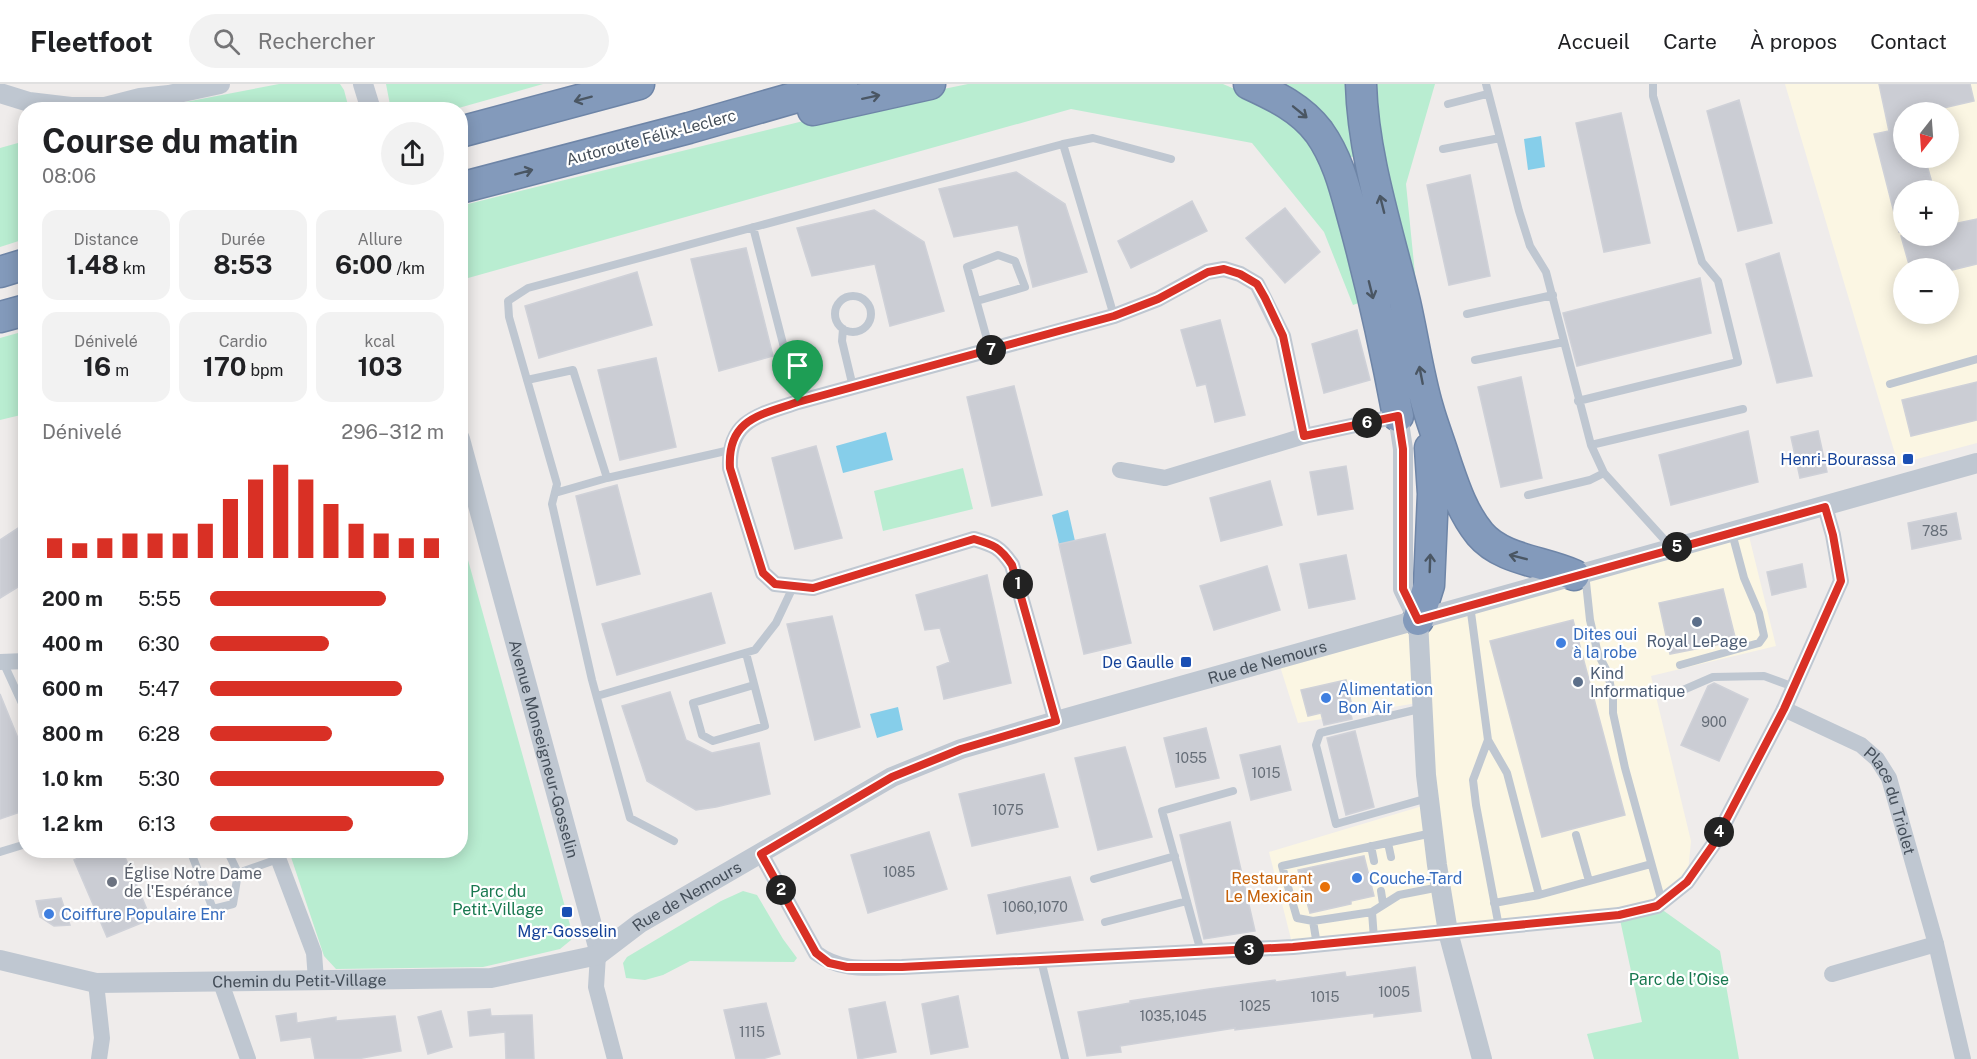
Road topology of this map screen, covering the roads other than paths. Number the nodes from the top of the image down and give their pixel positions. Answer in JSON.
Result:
{"nodes":[{"id":1,"x":220,"y":84,"type":"edge"},
{"id":2,"x":363,"y":84,"type":"edge"},
{"id":3,"x":639,"y":84,"type":"edge"},
{"id":4,"x":842,"y":84,"type":"edge"},
{"id":5,"x":930,"y":84,"type":"edge"},
{"id":6,"x":1249,"y":84,"type":"edge"},
{"id":7,"x":1361,"y":84,"type":"edge"},
{"id":8,"x":1486,"y":84,"type":"edge"},
{"id":9,"x":1653,"y":84,"type":"edge"},
{"id":10,"x":138,"y":91,"type":"edge"},
{"id":11,"x":0,"y":93,"type":"edge"},
{"id":12,"x":1487,"y":94,"type":"junction"},
{"id":13,"x":29,"y":102,"type":"edge"},
{"id":14,"x":115,"y":102,"type":"edge"},
{"id":15,"x":369,"y":102,"type":"edge"},
{"id":16,"x":1448,"y":104,"type":"dead end"},
{"id":17,"x":689,"y":128,"type":"junction"},
{"id":18,"x":468,"y":130,"type":"edge"},
{"id":19,"x":1500,"y":138,"type":"junction"},
{"id":20,"x":1063,"y":144,"type":"junction"},
{"id":21,"x":1443,"y":149,"type":"dead end"},
{"id":22,"x":1171,"y":159,"type":"dead end"},
{"id":23,"x":468,"y":186,"type":"edge"},
{"id":24,"x":753,"y":227,"type":"junction"},
{"id":25,"x":18,"y":266,"type":"edge"},
{"id":26,"x":0,"y":272,"type":"edge"},
{"id":27,"x":1553,"y":295,"type":"junction"},
{"id":28,"x":977,"y":301,"type":"junction"},
{"id":29,"x":18,"y":312,"type":"edge"},
{"id":30,"x":1467,"y":314,"type":"dead end"},
{"id":31,"x":1114,"y":316,"type":"junction"},
{"id":32,"x":0,"y":317,"type":"edge"},
{"id":33,"x":843,"y":329,"type":"junction"},
{"id":34,"x":1564,"y":342,"type":"junction"},
{"id":35,"x":990,"y":350,"type":"junction"},
{"id":36,"x":1977,"y":359,"type":"edge"},
{"id":37,"x":1475,"y":360,"type":"dead end"},
{"id":38,"x":527,"y":380,"type":"junction"},
{"id":39,"x":1890,"y":384,"type":"dead end"},
{"id":40,"x":853,"y":387,"type":"junction"},
{"id":41,"x":1578,"y":401,"type":"junction"},
{"id":42,"x":798,"y":402,"type":"junction"},
{"id":43,"x":1427,"y":406,"type":"junction"},
{"id":44,"x":1743,"y":409,"type":"dead end"},
{"id":45,"x":1398,"y":416,"type":"junction"},
{"id":46,"x":1304,"y":436,"type":"junction"},
{"id":47,"x":1591,"y":445,"type":"junction"},
{"id":48,"x":730,"y":450,"type":"junction"},
{"id":49,"x":1977,"y":463,"type":"edge"},
{"id":50,"x":468,"y":468,"type":"edge"},
{"id":51,"x":1120,"y":470,"type":"dead end"},
{"id":52,"x":1604,"y":473,"type":"junction"},
{"id":53,"x":607,"y":478,"type":"junction"},
{"id":54,"x":555,"y":493,"type":"junction"},
{"id":55,"x":1528,"y":495,"type":"dead end"},
{"id":56,"x":1825,"y":507,"type":"junction"},
{"id":57,"x":1732,"y":532,"type":"junction"},
{"id":58,"x":1672,"y":549,"type":"junction"},
{"id":59,"x":1579,"y":574,"type":"junction"},
{"id":60,"x":793,"y":587,"type":"junction"},
{"id":61,"x":1470,"y":605,"type":"junction"},
{"id":62,"x":1418,"y":620,"type":"junction"},
{"id":63,"x":746,"y":653,"type":"junction"},
{"id":64,"x":18,"y":661,"type":"edge"},
{"id":65,"x":2,"y":662,"type":"edge"},
{"id":66,"x":1680,"y":665,"type":"dead end"},
{"id":67,"x":754,"y":685,"type":"junction"},
{"id":68,"x":1794,"y":687,"type":"junction"},
{"id":69,"x":1674,"y":694,"type":"dead end"},
{"id":70,"x":18,"y":695,"type":"edge"},
{"id":71,"x":597,"y":696,"type":"junction"},
{"id":72,"x":1423,"y":708,"type":"junction"},
{"id":73,"x":1784,"y":709,"type":"junction"},
{"id":74,"x":1056,"y":721,"type":"junction"},
{"id":75,"x":1488,"y":740,"type":"junction"},
{"id":76,"x":1233,"y":791,"type":"dead end"},
{"id":77,"x":1428,"y":798,"type":"junction"},
{"id":78,"x":1433,"y":833,"type":"junction"},
{"id":79,"x":1576,"y":835,"type":"dead end"},
{"id":80,"x":674,"y":841,"type":"dead end"},
{"id":81,"x":1388,"y":843,"type":"junction"},
{"id":82,"x":18,"y":846,"type":"edge"},
{"id":83,"x":1371,"y":846,"type":"junction"},
{"id":84,"x":0,"y":852,"type":"edge"},
{"id":85,"x":761,"y":854,"type":"junction"},
{"id":86,"x":1175,"y":856,"type":"junction"},
{"id":87,"x":1391,"y":857,"type":"dead end"},
{"id":88,"x":193,"y":858,"type":"edge"},
{"id":89,"x":231,"y":858,"type":"edge"},
{"id":90,"x":270,"y":858,"type":"edge"},
{"id":91,"x":278,"y":858,"type":"edge"},
{"id":92,"x":1374,"y":861,"type":"dead end"},
{"id":93,"x":1651,"y":864,"type":"junction"},
{"id":94,"x":238,"y":873,"type":"junction"},
{"id":95,"x":1094,"y":879,"type":"dead end"},
{"id":96,"x":1589,"y":881,"type":"junction"},
{"id":97,"x":1440,"y":887,"type":"junction"},
{"id":98,"x":1381,"y":891,"type":"dead end"},
{"id":99,"x":1539,"y":895,"type":"junction"},
{"id":100,"x":1187,"y":901,"type":"junction"},
{"id":101,"x":1662,"y":902,"type":"junction"},
{"id":102,"x":1494,"y":903,"type":"junction"},
{"id":103,"x":1383,"y":904,"type":"junction"},
{"id":104,"x":1372,"y":912,"type":"junction"},
{"id":105,"x":1313,"y":921,"type":"junction"},
{"id":106,"x":1105,"y":922,"type":"dead end"},
{"id":107,"x":1499,"y":927,"type":"junction"},
{"id":108,"x":1448,"y":932,"type":"junction"},
{"id":109,"x":1374,"y":939,"type":"junction"},
{"id":110,"x":1935,"y":944,"type":"junction"},
{"id":111,"x":1317,"y":945,"type":"junction"},
{"id":112,"x":1201,"y":952,"type":"junction"},
{"id":113,"x":598,"y":955,"type":"junction"},
{"id":114,"x":0,"y":960,"type":"edge"},
{"id":115,"x":1041,"y":960,"type":"junction"},
{"id":116,"x":1832,"y":974,"type":"dead end"},
{"id":117,"x":220,"y":980,"type":"junction"},
{"id":118,"x":316,"y":980,"type":"junction"},
{"id":119,"x":96,"y":983,"type":"junction"},
{"id":120,"x":99,"y":1059,"type":"edge"},
{"id":121,"x":248,"y":1059,"type":"edge"},
{"id":122,"x":615,"y":1059,"type":"edge"},
{"id":123,"x":1065,"y":1059,"type":"edge"},
{"id":124,"x":1482,"y":1059,"type":"edge"},
{"id":125,"x":1963,"y":1059,"type":"edge"}],
"edges":[{"from":1,"to":10,"type":"street"},
{"from":2,"to":15,"type":"street"},
{"from":3,"to":18,"type":"highway","one_way":true},
{"from":4,"to":17,"type":"highway","name":"Autoroute Félix-Leclerc"},
{"from":17,"to":5,"type":"highway","one_way":true},
{"from":6,"to":45,"type":"highway","one_way":true},
{"from":43,"to":7,"type":"highway","one_way":true},
{"from":8,"to":12,"type":"lane"},
{"from":9,"to":41,"type":"lane"},
{"from":10,"to":14,"type":"street"},
{"from":11,"to":13,"type":"street"},
{"from":12,"to":16,"type":"lane"},
{"from":12,"to":19,"type":"lane"},
{"from":23,"to":17,"type":"highway","name":"Autoroute Félix-Leclerc","one_way":true},
{"from":19,"to":21,"type":"lane"},
{"from":19,"to":27,"type":"lane"},
{"from":20,"to":22,"type":"lane"},
{"from":20,"to":24,"type":"lane"},
{"from":20,"to":31,"type":"lane"},
{"from":24,"to":38,"type":"lane"},
{"from":24,"to":42,"type":"lane"},
{"from":25,"to":26,"type":"highway"},
{"from":27,"to":30,"type":"lane"},
{"from":27,"to":34,"type":"lane"},
{"from":28,"to":28,"type":"lane"},
{"from":28,"to":35,"type":"lane"},
{"from":29,"to":32,"type":"highway"},
{"from":31,"to":35,"type":"street"},
{"from":31,"to":46,"type":"street"},
{"from":33,"to":33,"type":"lane"},
{"from":33,"to":40,"type":"lane"},
{"from":34,"to":37,"type":"lane"},
{"from":34,"to":41,"type":"lane"},
{"from":35,"to":40,"type":"street"},
{"from":36,"to":39,"type":"lane"},
{"from":38,"to":53,"type":"lane"},
{"from":38,"to":54,"type":"lane"},
{"from":40,"to":42,"type":"street"},
{"from":41,"to":47,"type":"lane"},
{"from":42,"to":48,"type":"street"},
{"from":59,"to":43,"type":"highway","one_way":true},
{"from":62,"to":43,"type":"highway","one_way":true},
{"from":44,"to":47,"type":"lane"},
{"from":45,"to":46,"type":"street"},
{"from":45,"to":62,"type":"street"},
{"from":46,"to":51,"type":"street"},
{"from":47,"to":52,"type":"lane"},
{"from":48,"to":53,"type":"lane"},
{"from":48,"to":60,"type":"street"},
{"from":49,"to":56,"type":"street","name":"Rue de Nemours"},
{"from":50,"to":113,"type":"street","name":"Avenue Monseigneur-Gosselin"},
{"from":52,"to":55,"type":"lane"},
{"from":52,"to":58,"type":"lane"},
{"from":53,"to":54,"type":"lane"},
{"from":54,"to":71,"type":"lane"},
{"from":56,"to":57,"type":"street","name":"Rue de Nemours"},
{"from":56,"to":68,"type":"street"},
{"from":57,"to":58,"type":"street","name":"Rue de Nemours"},
{"from":57,"to":66,"type":"lane"},
{"from":58,"to":59,"type":"street","name":"Rue de Nemours"},
{"from":59,"to":61,"type":"street","name":"Rue de Nemours"},
{"from":59,"to":93,"type":"lane"},
{"from":60,"to":63,"type":"lane"},
{"from":60,"to":74,"type":"street"},
{"from":61,"to":62,"type":"street","name":"Rue de Nemours"},
{"from":61,"to":75,"type":"lane"},
{"from":62,"to":72,"type":"street"},
{"from":62,"to":74,"type":"street","name":"Rue de Nemours"},
{"from":63,"to":67,"type":"lane"},
{"from":63,"to":71,"type":"lane"},
{"from":64,"to":65,"type":"street"},
{"from":65,"to":70,"type":"lane"},
{"from":67,"to":67,"type":"lane"},
{"from":68,"to":69,"type":"lane"},
{"from":68,"to":73,"type":"street"},
{"from":71,"to":80,"type":"lane"},
{"from":72,"to":77,"type":"street"},
{"from":72,"to":77,"type":"lane"},
{"from":73,"to":101,"type":"street"},
{"from":73,"to":110,"type":"street","name":"Place du Triolet"},
{"from":74,"to":85,"type":"street","name":"Rue de Nemours"},
{"from":75,"to":99,"type":"lane"},
{"from":75,"to":102,"type":"lane"},
{"from":76,"to":86,"type":"lane"},
{"from":77,"to":78,"type":"street"},
{"from":78,"to":81,"type":"lane"},
{"from":78,"to":97,"type":"street"},
{"from":79,"to":96,"type":"lane"},
{"from":81,"to":83,"type":"lane"},
{"from":81,"to":87,"type":"lane"},
{"from":82,"to":84,"type":"lane"},
{"from":83,"to":92,"type":"lane"},
{"from":83,"to":105,"type":"lane"},
{"from":85,"to":113,"type":"street","name":"Rue de Nemours"},
{"from":85,"to":115,"type":"street"},
{"from":86,"to":95,"type":"lane"},
{"from":86,"to":100,"type":"lane"},
{"from":88,"to":94,"type":"lane"},
{"from":89,"to":94,"type":"lane"},
{"from":90,"to":94,"type":"lane"},
{"from":91,"to":118,"type":"street"},
{"from":93,"to":96,"type":"lane"},
{"from":93,"to":101,"type":"lane"},
{"from":96,"to":99,"type":"lane"},
{"from":97,"to":103,"type":"lane"},
{"from":97,"to":108,"type":"street"},
{"from":98,"to":103,"type":"lane"},
{"from":99,"to":102,"type":"lane"},
{"from":100,"to":106,"type":"lane"},
{"from":100,"to":112,"type":"lane"},
{"from":101,"to":107,"type":"street"},
{"from":102,"to":107,"type":"lane"},
{"from":103,"to":104,"type":"lane"},
{"from":104,"to":105,"type":"lane"},
{"from":104,"to":109,"type":"lane"},
{"from":105,"to":111,"type":"lane"},
{"from":107,"to":108,"type":"street"},
{"from":108,"to":109,"type":"street"},
{"from":108,"to":124,"type":"street"},
{"from":109,"to":111,"type":"street"},
{"from":110,"to":116,"type":"street"},
{"from":110,"to":125,"type":"street","name":"Place du Triolet"},
{"from":111,"to":112,"type":"street"},
{"from":112,"to":115,"type":"street"},
{"from":113,"to":118,"type":"street","name":"Chemin du Petit-Village"},
{"from":113,"to":122,"type":"street","name":"Avenue Monseigneur-Gosselin"},
{"from":114,"to":119,"type":"street","name":"Chemin du Petit-Village"},
{"from":115,"to":123,"type":"lane"},
{"from":117,"to":118,"type":"street","name":"Chemin du Petit-Village"},
{"from":117,"to":119,"type":"street","name":"Chemin du Petit-Village"},
{"from":117,"to":121,"type":"street"},
{"from":119,"to":120,"type":"street"}]}
